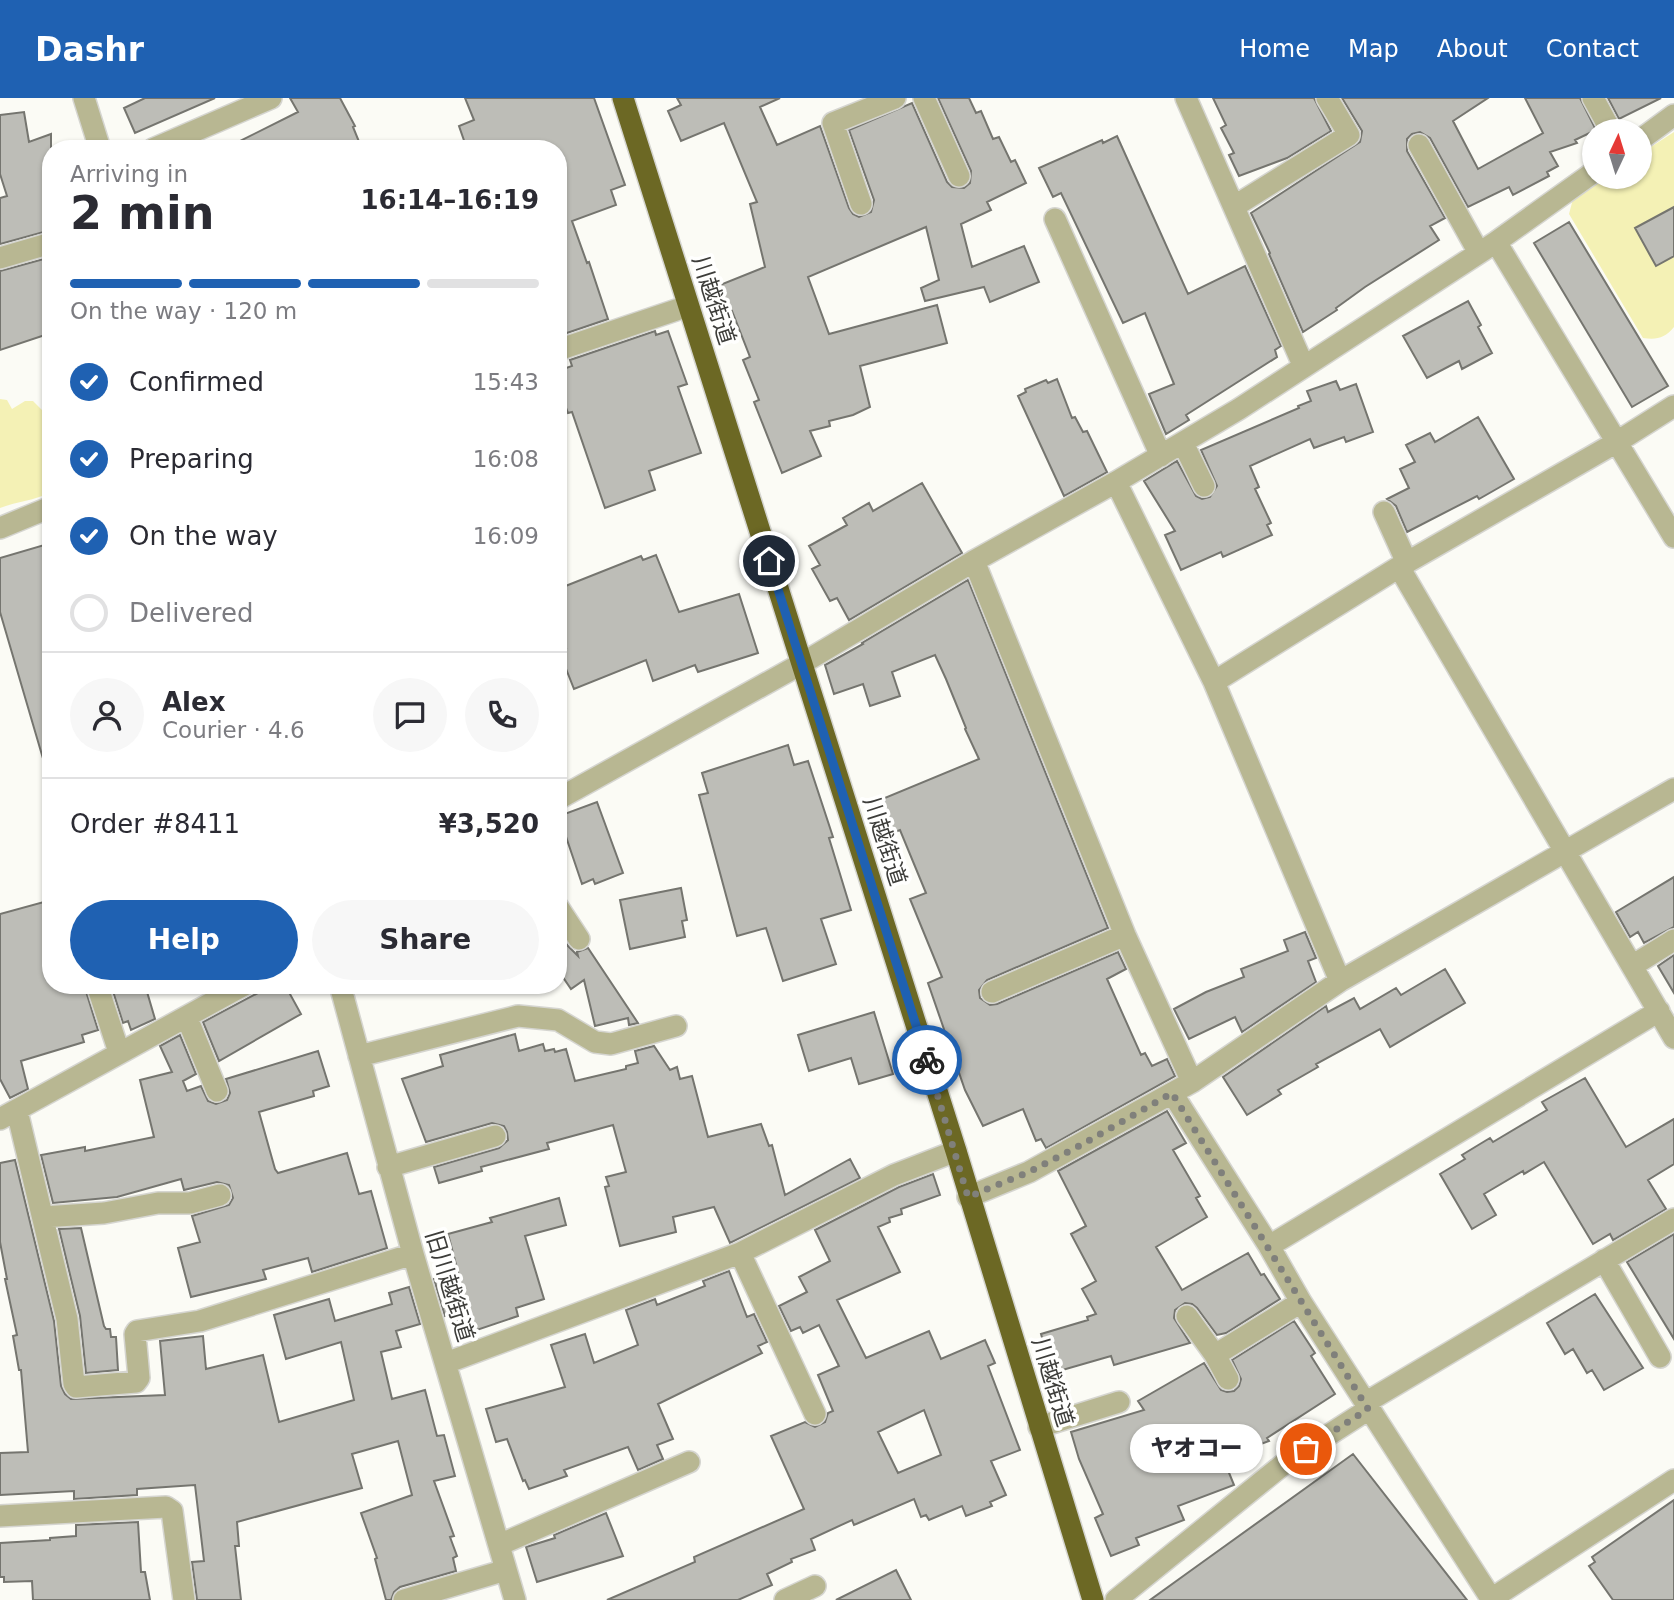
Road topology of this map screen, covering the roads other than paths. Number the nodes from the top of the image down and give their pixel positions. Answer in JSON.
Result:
{"nodes":[{"id":1,"x":84,"y":98,"type":"edge"},
{"id":2,"x":271,"y":98,"type":"edge"},
{"id":3,"x":623,"y":98,"type":"edge"},
{"id":4,"x":895,"y":98,"type":"edge"},
{"id":5,"x":924,"y":98,"type":"edge"},
{"id":6,"x":1186,"y":98,"type":"edge"},
{"id":7,"x":1328,"y":98,"type":"edge"},
{"id":8,"x":1593,"y":98,"type":"edge"},
{"id":9,"x":869,"y":103,"type":"edge"},
{"id":10,"x":1604,"y":119,"type":"edge"},
{"id":11,"x":1672,"y":123,"type":"edge"},
{"id":12,"x":1652,"y":134,"type":"edge"},
{"id":13,"x":97,"y":140,"type":"edge"},
{"id":14,"x":174,"y":140,"type":"edge"},
{"id":15,"x":1419,"y":145,"type":"dead end"},
{"id":16,"x":960,"y":176,"type":"dead end"},
{"id":17,"x":1582,"y":181,"type":"edge"},
{"id":18,"x":861,"y":204,"type":"dead end"},
{"id":19,"x":1235,"y":206,"type":"junction"},
{"id":20,"x":1055,"y":219,"type":"dead end"},
{"id":21,"x":42,"y":246,"type":"edge"},
{"id":22,"x":1488,"y":248,"type":"junction"},
{"id":23,"x":0,"y":258,"type":"edge"},
{"id":24,"x":688,"y":306,"type":"junction"},
{"id":25,"x":567,"y":347,"type":"edge"},
{"id":26,"x":1304,"y":367,"type":"junction"},
{"id":27,"x":1674,"y":406,"type":"edge"},
{"id":28,"x":1617,"y":442,"type":"junction"},
{"id":29,"x":1184,"y":443,"type":"junction"},
{"id":30,"x":1161,"y":456,"type":"junction"},
{"id":31,"x":1116,"y":482,"type":"junction"},
{"id":32,"x":1204,"y":486,"type":"dead end"},
{"id":33,"x":42,"y":510,"type":"edge"},
{"id":34,"x":1384,"y":512,"type":"dead end"},
{"id":35,"x":0,"y":527,"type":"edge"},
{"id":36,"x":1674,"y":537,"type":"edge"},
{"id":37,"x":974,"y":561,"type":"junction"},
{"id":38,"x":1403,"y":565,"type":"junction"},
{"id":39,"x":801,"y":664,"type":"junction"},
{"id":40,"x":1214,"y":682,"type":"junction"},
{"id":41,"x":1674,"y":789,"type":"edge"},
{"id":42,"x":567,"y":794,"type":"edge"},
{"id":43,"x":1564,"y":852,"type":"junction"},
{"id":44,"x":567,"y":921,"type":"edge"},
{"id":45,"x":1125,"y":934,"type":"junction"},
{"id":46,"x":579,"y":939,"type":"dead end"},
{"id":47,"x":1674,"y":940,"type":"edge"},
{"id":48,"x":1632,"y":966,"type":"junction"},
{"id":49,"x":1340,"y":981,"type":"junction"},
{"id":50,"x":992,"y":992,"type":"dead end"},
{"id":51,"x":100,"y":994,"type":"edge"},
{"id":52,"x":228,"y":994,"type":"edge"},
{"id":53,"x":342,"y":994,"type":"edge"},
{"id":54,"x":1660,"y":1011,"type":"junction"},
{"id":55,"x":187,"y":1018,"type":"junction"},
{"id":56,"x":676,"y":1026,"type":"dead end"},
{"id":57,"x":1674,"y":1038,"type":"edge"},
{"id":58,"x":119,"y":1052,"type":"junction"},
{"id":59,"x":359,"y":1056,"type":"junction"},
{"id":60,"x":1192,"y":1082,"type":"junction"},
{"id":61,"x":216,"y":1091,"type":"dead end"},
{"id":62,"x":1172,"y":1093,"type":"junction"},
{"id":63,"x":8,"y":1115,"type":"edge"},
{"id":64,"x":495,"y":1136,"type":"dead end"},
{"id":65,"x":956,"y":1151,"type":"junction"},
{"id":66,"x":388,"y":1167,"type":"junction"},
{"id":67,"x":220,"y":1195,"type":"dead end"},
{"id":68,"x":968,"y":1197,"type":"junction"},
{"id":69,"x":43,"y":1217,"type":"junction"},
{"id":70,"x":1674,"y":1219,"type":"edge"},
{"id":71,"x":1269,"y":1246,"type":"junction"},
{"id":72,"x":740,"y":1253,"type":"junction"},
{"id":73,"x":413,"y":1254,"type":"junction"},
{"id":74,"x":1604,"y":1260,"type":"junction"},
{"id":75,"x":1301,"y":1302,"type":"junction"},
{"id":76,"x":1187,"y":1316,"type":"dead end"},
{"id":77,"x":1215,"y":1355,"type":"junction"},
{"id":78,"x":1660,"y":1357,"type":"dead end"},
{"id":79,"x":446,"y":1363,"type":"junction"},
{"id":80,"x":1228,"y":1379,"type":"dead end"},
{"id":81,"x":1119,"y":1402,"type":"dead end"},
{"id":82,"x":1367,"y":1406,"type":"junction"},
{"id":83,"x":816,"y":1414,"type":"dead end"},
{"id":84,"x":1039,"y":1427,"type":"junction"},
{"id":85,"x":689,"y":1462,"type":"dead end"},
{"id":86,"x":1674,"y":1480,"type":"edge"},
{"id":87,"x":0,"y":1516,"type":"edge"},
{"id":88,"x":499,"y":1545,"type":"junction"},
{"id":89,"x":506,"y":1570,"type":"junction"},
{"id":90,"x":815,"y":1586,"type":"dead end"},
{"id":91,"x":1491,"y":1599,"type":"edge"},
{"id":92,"x":184,"y":1600,"type":"edge"},
{"id":93,"x":404,"y":1600,"type":"edge"},
{"id":94,"x":515,"y":1600,"type":"edge"},
{"id":95,"x":785,"y":1600,"type":"edge"},
{"id":96,"x":1093,"y":1600,"type":"edge"},
{"id":97,"x":1116,"y":1600,"type":"edge"}],
"edges":[{"from":1,"to":13,"type":"street"},
{"from":2,"to":14,"type":"street"},
{"from":3,"to":24,"type":"highway","name":"川越街道"},
{"from":4,"to":9,"type":"street"},
{"from":5,"to":16,"type":"street"},
{"from":6,"to":19,"type":"street"},
{"from":7,"to":19,"type":"street"},
{"from":8,"to":10,"type":"street"},
{"from":9,"to":18,"type":"street"},
{"from":11,"to":12,"type":"street"},
{"from":15,"to":22,"type":"street"},
{"from":17,"to":22,"type":"street"},
{"from":19,"to":26,"type":"street"},
{"from":20,"to":30,"type":"street"},
{"from":21,"to":23,"type":"street"},
{"from":22,"to":26,"type":"street"},
{"from":22,"to":28,"type":"street"},
{"from":24,"to":25,"type":"street"},
{"from":24,"to":39,"type":"highway","name":"川越街道"},
{"from":26,"to":29,"type":"street"},
{"from":27,"to":28,"type":"street"},
{"from":28,"to":36,"type":"street"},
{"from":28,"to":38,"type":"street"},
{"from":29,"to":30,"type":"street"},
{"from":29,"to":32,"type":"street"},
{"from":30,"to":31,"type":"street"},
{"from":31,"to":37,"type":"street"},
{"from":31,"to":40,"type":"street"},
{"from":33,"to":35,"type":"street"},
{"from":34,"to":38,"type":"street"},
{"from":37,"to":39,"type":"street"},
{"from":37,"to":45,"type":"street"},
{"from":38,"to":40,"type":"street"},
{"from":38,"to":43,"type":"street"},
{"from":39,"to":42,"type":"street"},
{"from":39,"to":65,"type":"highway","name":"川越街道"},
{"from":40,"to":49,"type":"street"},
{"from":41,"to":43,"type":"street"},
{"from":43,"to":48,"type":"street"},
{"from":43,"to":49,"type":"street"},
{"from":44,"to":46,"type":"street"},
{"from":45,"to":50,"type":"street"},
{"from":45,"to":60,"type":"street"},
{"from":47,"to":48,"type":"street"},
{"from":48,"to":54,"type":"street"},
{"from":49,"to":60,"type":"street"},
{"from":51,"to":58,"type":"street"},
{"from":52,"to":55,"type":"street"},
{"from":53,"to":59,"type":"street","name":"旧川越街道"},
{"from":54,"to":57,"type":"street"},
{"from":54,"to":71,"type":"street"},
{"from":55,"to":58,"type":"street"},
{"from":55,"to":61,"type":"street"},
{"from":56,"to":59,"type":"street"},
{"from":58,"to":63,"type":"street"},
{"from":59,"to":66,"type":"street","name":"旧川越街道"},
{"from":60,"to":62,"type":"street"},
{"from":62,"to":68,"type":"street"},
{"from":62,"to":71,"type":"street"},
{"from":63,"to":69,"type":"street"},
{"from":64,"to":66,"type":"street"},
{"from":65,"to":68,"type":"highway","name":"川越街道"},
{"from":65,"to":72,"type":"street"},
{"from":66,"to":73,"type":"street","name":"旧川越街道"},
{"from":67,"to":69,"type":"street"},
{"from":68,"to":84,"type":"highway","name":"川越街道"},
{"from":69,"to":73,"type":"street"},
{"from":70,"to":74,"type":"street"},
{"from":71,"to":75,"type":"street"},
{"from":72,"to":79,"type":"street"},
{"from":72,"to":83,"type":"street"},
{"from":73,"to":79,"type":"street","name":"旧川越街道"},
{"from":74,"to":78,"type":"street"},
{"from":74,"to":82,"type":"street"},
{"from":75,"to":77,"type":"street"},
{"from":75,"to":82,"type":"street"},
{"from":76,"to":77,"type":"street"},
{"from":77,"to":80,"type":"street"},
{"from":79,"to":88,"type":"street","name":"旧川越街道"},
{"from":81,"to":84,"type":"street"},
{"from":82,"to":91,"type":"street"},
{"from":82,"to":97,"type":"street"},
{"from":84,"to":96,"type":"highway","name":"川越街道"},
{"from":85,"to":88,"type":"street"},
{"from":86,"to":91,"type":"street"},
{"from":87,"to":92,"type":"street"},
{"from":88,"to":89,"type":"street","name":"旧川越街道"},
{"from":89,"to":93,"type":"street"},
{"from":89,"to":94,"type":"street","name":"旧川越街道"},
{"from":90,"to":95,"type":"street"}]}
